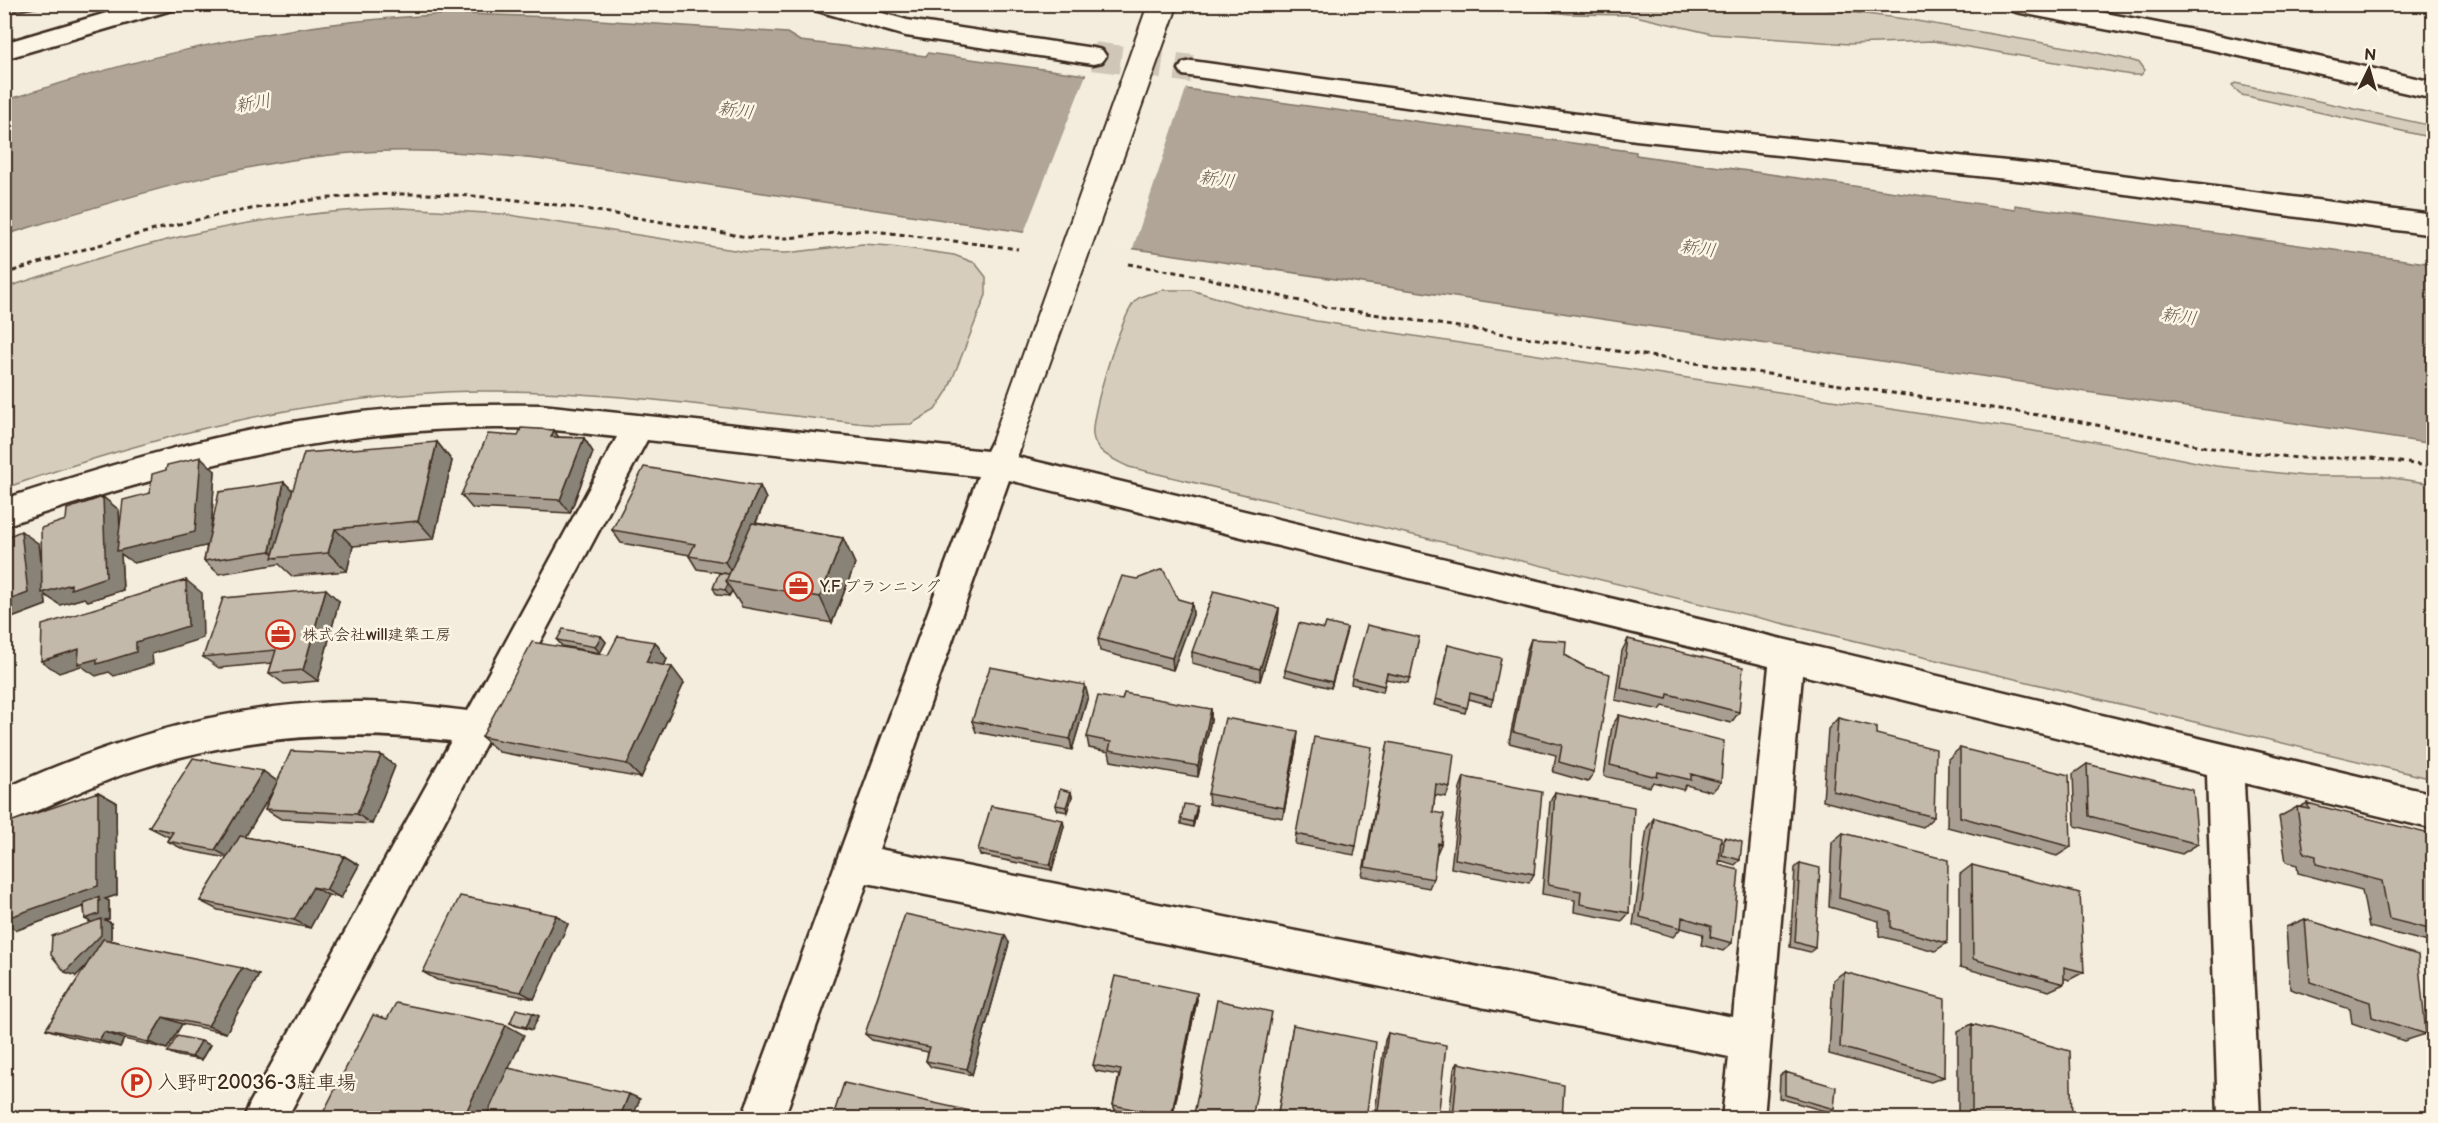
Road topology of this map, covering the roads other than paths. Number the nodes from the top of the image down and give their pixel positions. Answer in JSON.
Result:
{"nodes":[{"id":1,"x":166,"y":4,"type":"edge"},
{"id":2,"x":820,"y":4,"type":"edge"},
{"id":3,"x":1163,"y":4,"type":"edge"},
{"id":4,"x":2016,"y":4,"type":"edge"},
{"id":5,"x":4,"y":51,"type":"edge"},
{"id":6,"x":1094,"y":56,"type":"tunnel mouth"},
{"id":7,"x":1192,"y":69,"type":"tunnel mouth"},
{"id":8,"x":2433,"y":91,"type":"edge"},
{"id":9,"x":2433,"y":225,"type":"edge"},
{"id":10,"x":638,"y":426,"type":"junction"},
{"id":11,"x":1002,"y":453,"type":"junction"},
{"id":12,"x":4,"y":513,"type":"edge"},
{"id":13,"x":1787,"y":655,"type":"junction"},
{"id":14,"x":478,"y":728,"type":"junction"},
{"id":15,"x":2225,"y":761,"type":"junction"},
{"id":16,"x":4,"y":807,"type":"edge"},
{"id":17,"x":2433,"y":812,"type":"edge"},
{"id":18,"x":855,"y":862,"type":"junction"},
{"id":19,"x":1750,"y":1041,"type":"junction"},
{"id":20,"x":265,"y":1119,"type":"edge"},
{"id":21,"x":763,"y":1119,"type":"edge"},
{"id":22,"x":1743,"y":1119,"type":"edge"},
{"id":23,"x":2239,"y":1119,"type":"edge"}],
"edges":[{"from":1,"to":5,"type":"street"},
{"from":2,"to":6,"type":"street"},
{"from":3,"to":11,"type":"street","bridge":true},
{"from":4,"to":8,"type":"street"},
{"from":7,"to":9,"type":"street"},
{"from":10,"to":11,"type":"street"},
{"from":10,"to":12,"type":"street"},
{"from":10,"to":14,"type":"street"},
{"from":11,"to":13,"type":"street"},
{"from":11,"to":18,"type":"street"},
{"from":13,"to":15,"type":"street"},
{"from":13,"to":19,"type":"street"},
{"from":14,"to":16,"type":"street"},
{"from":14,"to":20,"type":"street"},
{"from":15,"to":17,"type":"street"},
{"from":15,"to":23,"type":"street"},
{"from":18,"to":19,"type":"street"},
{"from":18,"to":21,"type":"street"},
{"from":19,"to":22,"type":"street"}]}
